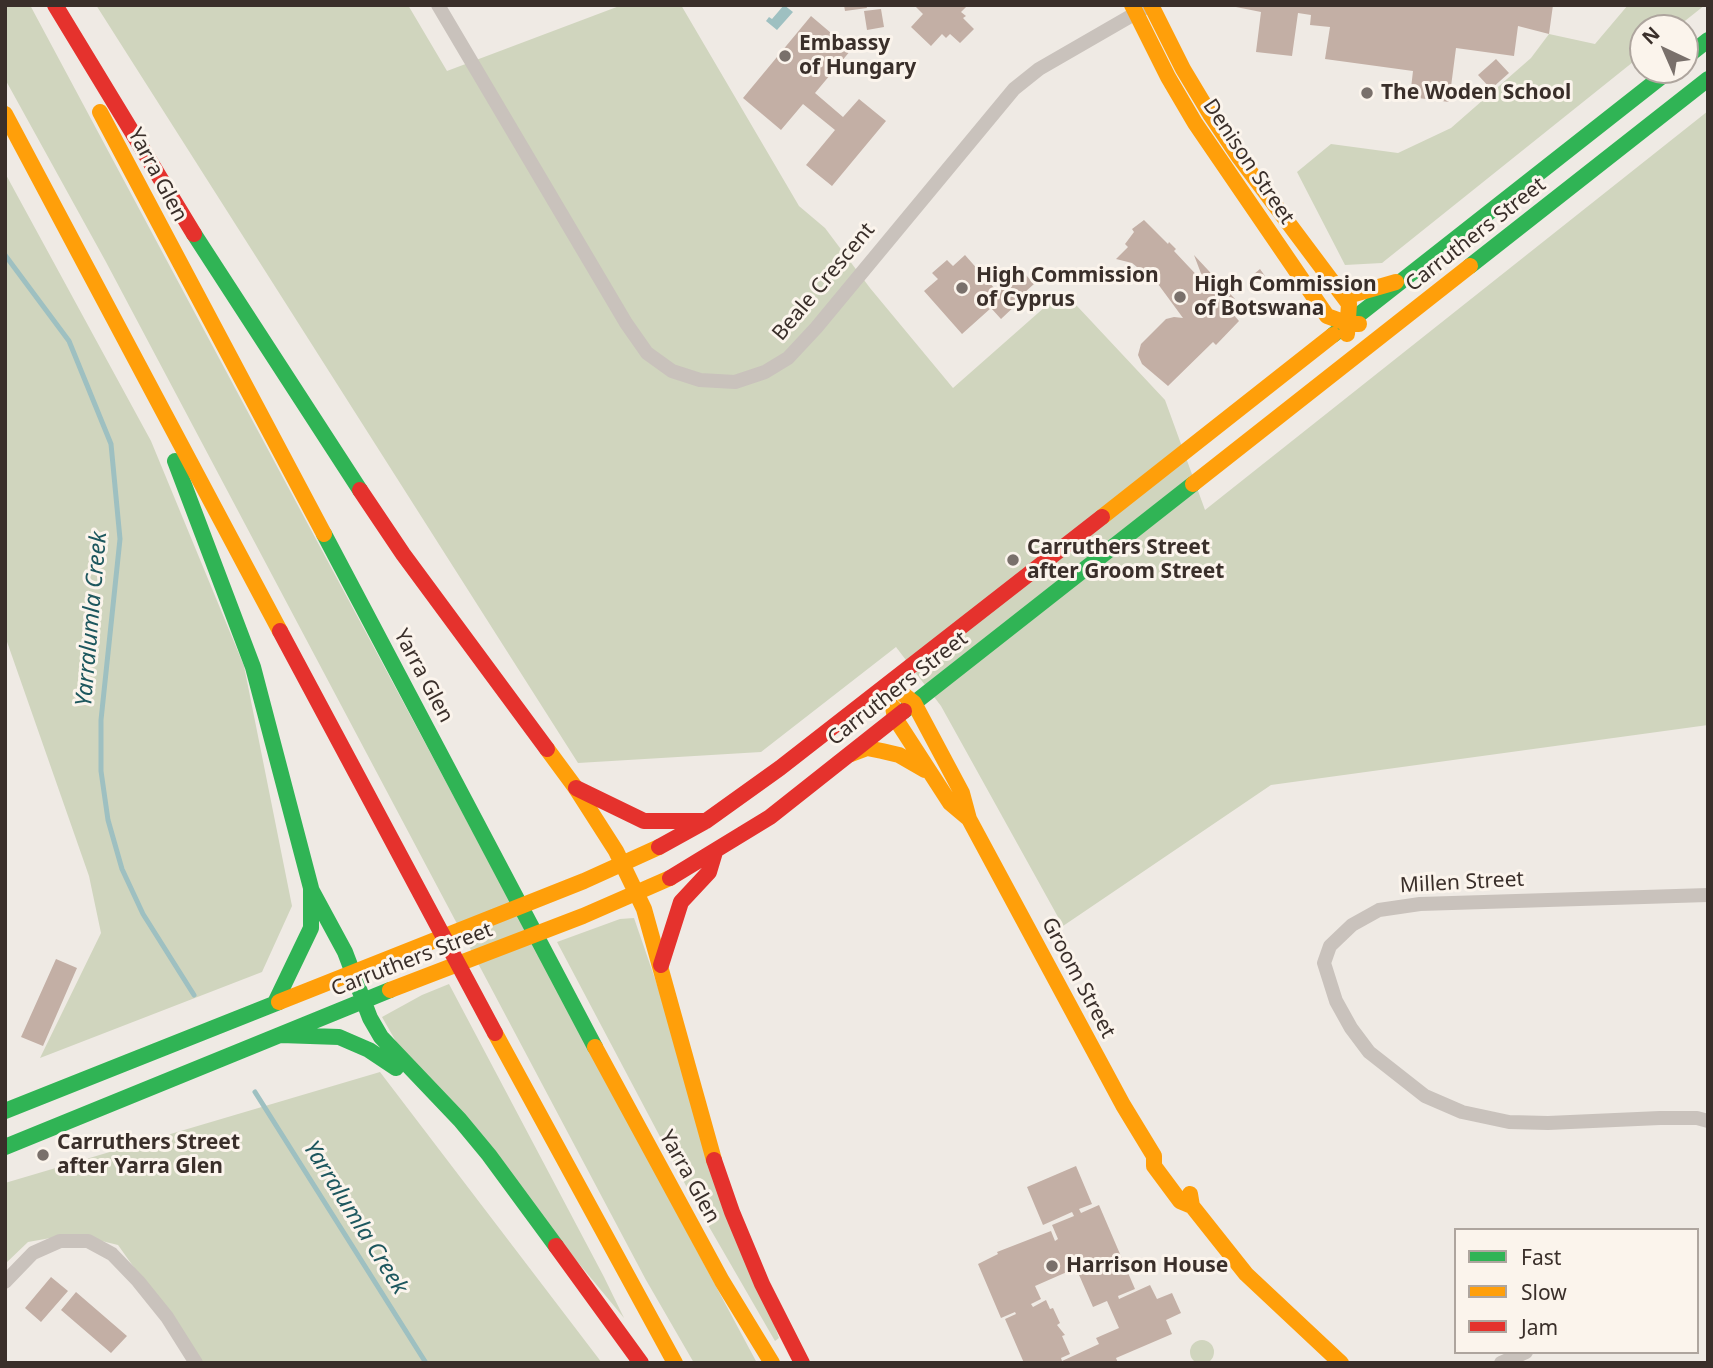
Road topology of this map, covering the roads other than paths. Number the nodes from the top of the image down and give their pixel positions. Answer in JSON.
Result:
{"nodes":[{"id":1,"x":44,"y":5,"type":"edge"},
{"id":2,"x":55,"y":5,"type":"edge"},
{"id":3,"x":438,"y":5,"type":"edge"},
{"id":4,"x":1142,"y":7,"type":"edge"},
{"id":5,"x":1708,"y":79,"type":"edge"},
{"id":6,"x":1652,"y":84,"type":"edge"},
{"id":7,"x":5,"y":114,"type":"edge"},
{"id":8,"x":1404,"y":280,"type":"junction"},
{"id":9,"x":1344,"y":297,"type":"junction"},
{"id":10,"x":1325,"y":312,"type":"junction"},
{"id":11,"x":1349,"y":324,"type":"junction"},
{"id":12,"x":1396,"y":324,"type":"junction"},
{"id":13,"x":132,"y":350,"type":"junction"},
{"id":14,"x":1295,"y":367,"type":"junction"},
{"id":15,"x":1338,"y":370,"type":"junction"},
{"id":16,"x":890,"y":684,"type":"junction"},
{"id":17,"x":914,"y":703,"type":"junction"},
{"id":18,"x":895,"y":718,"type":"junction"},
{"id":19,"x":850,"y":754,"type":"junction"},
{"id":20,"x":930,"y":773,"type":"junction"},
{"id":21,"x":575,"y":787,"type":"junction"},
{"id":22,"x":969,"y":819,"type":"junction"},
{"id":23,"x":706,"y":821,"type":"junction"},
{"id":24,"x":715,"y":852,"type":"junction"},
{"id":25,"x":623,"y":864,"type":"junction"},
{"id":26,"x":311,"y":888,"type":"junction"},
{"id":27,"x":637,"y":892,"type":"junction"},
{"id":28,"x":1708,"y":895,"type":"edge"},
{"id":29,"x":661,"y":965,"type":"junction"},
{"id":30,"x":352,"y":972,"type":"junction"},
{"id":31,"x":363,"y":1000,"type":"junction"},
{"id":32,"x":275,"y":1003,"type":"junction"},
{"id":33,"x":282,"y":1035,"type":"junction"},
{"id":34,"x":430,"y":1091,"type":"junction"},
{"id":35,"x":5,"y":1111,"type":"edge"},
{"id":36,"x":1708,"y":1121,"type":"edge"},
{"id":37,"x":5,"y":1147,"type":"edge"},
{"id":38,"x":5,"y":1282,"type":"edge"},
{"id":39,"x":1521,"y":1354,"type":"edge"},
{"id":40,"x":197,"y":1363,"type":"edge"},
{"id":41,"x":640,"y":1363,"type":"edge"},
{"id":42,"x":675,"y":1363,"type":"edge"},
{"id":43,"x":772,"y":1363,"type":"edge"},
{"id":44,"x":802,"y":1363,"type":"edge"},
{"id":45,"x":1341,"y":1363,"type":"edge"},
{"id":46,"x":1501,"y":1363,"type":"edge"}],
"edges":[{"from":1,"to":43,"type":"main road","name":"Yarra Glen"},
{"from":2,"to":21,"type":"main road"},
{"from":3,"to":4,"type":"street","name":"Beale Crescent"},
{"from":4,"to":9,"type":"main road","name":"Denison Street"},
{"from":4,"to":10,"type":"main road","name":"Denison Street"},
{"from":5,"to":12,"type":"main road","name":"Carruthers Street"},
{"from":6,"to":8,"type":"main road","name":"Carruthers Street"},
{"from":7,"to":13,"type":"main road"},
{"from":8,"to":9,"type":"main road"},
{"from":8,"to":11,"type":"main road","name":"Carruthers Street"},
{"from":9,"to":11,"type":"main road","name":"Denison Street"},
{"from":10,"to":11,"type":"main road","name":"Denison Street"},
{"from":10,"to":14,"type":"main road"},
{"from":11,"to":12,"type":"main road","name":"Denison Street"},
{"from":11,"to":14,"type":"main road","name":"Carruthers Street"},
{"from":11,"to":15,"type":"main road","name":"Denison Street"},
{"from":12,"to":15,"type":"main road","name":"Carruthers Street"},
{"from":13,"to":26,"type":"main road"},
{"from":13,"to":42,"type":"main road"},
{"from":14,"to":16,"type":"main road","name":"Carruthers Street"},
{"from":15,"to":17,"type":"main road","name":"Carruthers Street"},
{"from":16,"to":17,"type":"main road","name":"Groom Street"},
{"from":16,"to":18,"type":"main road","name":"Groom Street"},
{"from":16,"to":23,"type":"main road","name":"Carruthers Street"},
{"from":17,"to":18,"type":"main road","name":"Carruthers Street"},
{"from":17,"to":22,"type":"main road","name":"Groom Street"},
{"from":18,"to":19,"type":"main road","name":"Carruthers Street"},
{"from":18,"to":20,"type":"main road","name":"Groom Street"},
{"from":19,"to":20,"type":"main road"},
{"from":19,"to":24,"type":"main road","name":"Carruthers Street"},
{"from":20,"to":22,"type":"main road","name":"Groom Street"},
{"from":21,"to":23,"type":"main road"},
{"from":21,"to":25,"type":"main road"},
{"from":22,"to":45,"type":"main road","name":"Groom Street"},
{"from":23,"to":25,"type":"main road","name":"Carruthers Street"},
{"from":24,"to":27,"type":"main road","name":"Carruthers Street"},
{"from":24,"to":29,"type":"main road"},
{"from":25,"to":27,"type":"main road"},
{"from":25,"to":30,"type":"main road","name":"Carruthers Street"},
{"from":26,"to":30,"type":"main road"},
{"from":26,"to":32,"type":"main road"},
{"from":27,"to":29,"type":"main road"},
{"from":27,"to":31,"type":"main road","name":"Carruthers Street"},
{"from":28,"to":36,"type":"street","name":"Millen Street"},
{"from":29,"to":44,"type":"main road"},
{"from":30,"to":31,"type":"main road"},
{"from":30,"to":32,"type":"main road","name":"Carruthers Street"},
{"from":31,"to":33,"type":"main road","name":"Carruthers Street"},
{"from":31,"to":34,"type":"main road"},
{"from":32,"to":35,"type":"main road","name":"Carruthers Street"},
{"from":33,"to":34,"type":"main road"},
{"from":33,"to":37,"type":"main road","name":"Carruthers Street"},
{"from":34,"to":41,"type":"main road"},
{"from":38,"to":40,"type":"street"},
{"from":39,"to":46,"type":"street"}]}
